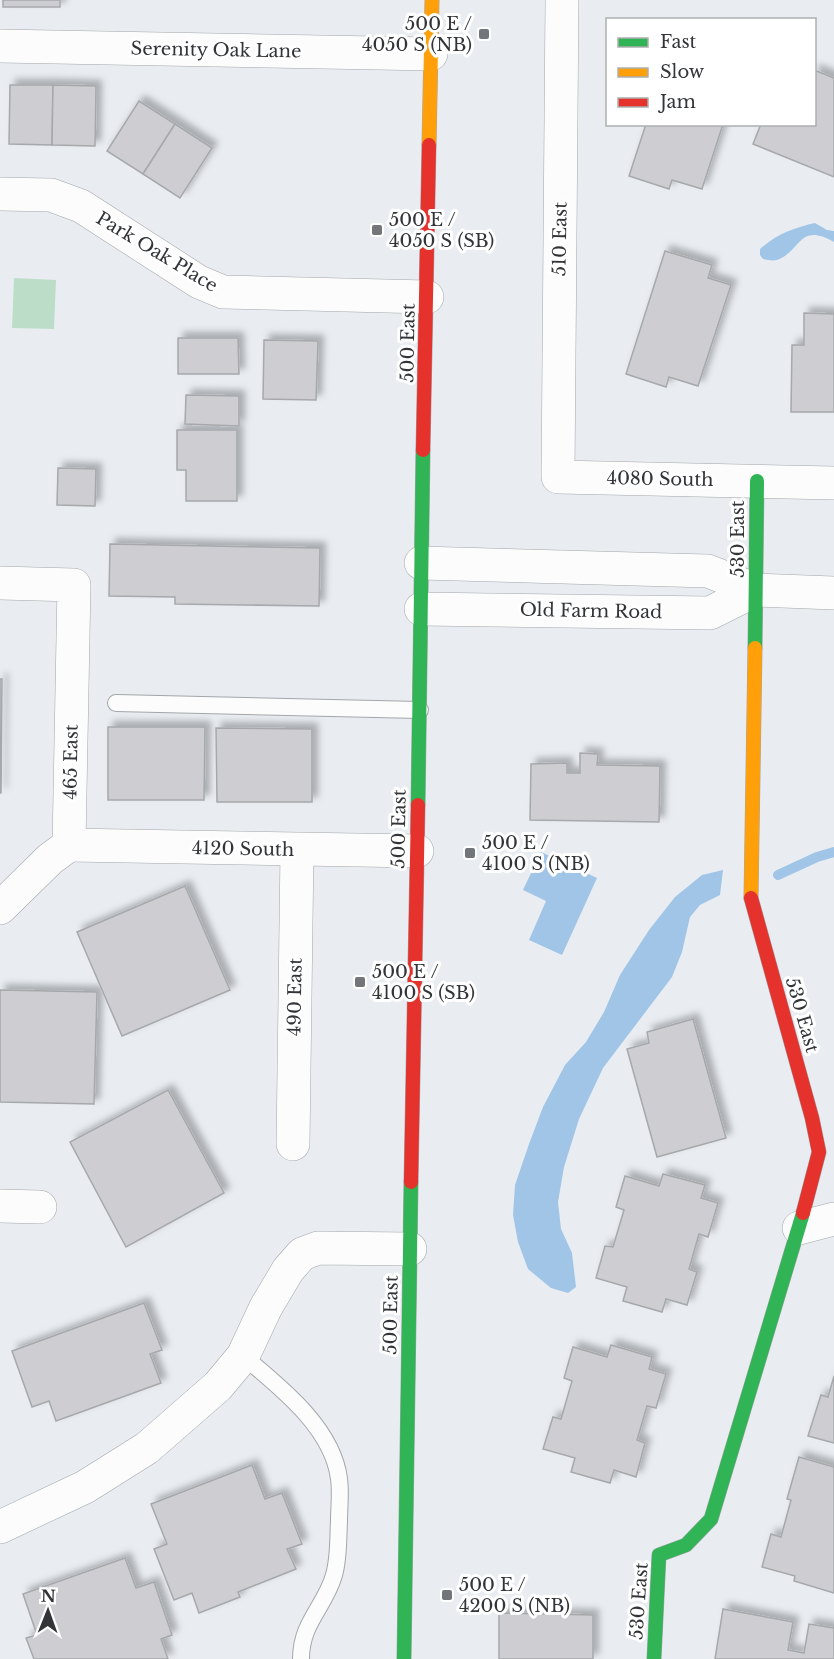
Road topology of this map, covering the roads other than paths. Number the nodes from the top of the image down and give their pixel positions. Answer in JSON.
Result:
{"nodes":[{"id":1,"x":432,"y":0,"type":"edge"},
{"id":2,"x":562,"y":0,"type":"edge"},
{"id":3,"x":0,"y":46,"type":"edge"},
{"id":4,"x":431,"y":54,"type":"junction"},
{"id":5,"x":0,"y":194,"type":"edge"},
{"id":6,"x":427,"y":297,"type":"junction"},
{"id":7,"x":558,"y":477,"type":"joint"},
{"id":8,"x":756,"y":481,"type":"junction"},
{"id":9,"x":834,"y":483,"type":"edge"},
{"id":10,"x":421,"y":563,"type":"junction"},
{"id":11,"x":0,"y":583,"type":"edge"},
{"id":12,"x":756,"y":590,"type":"junction"},
{"id":13,"x":834,"y":593,"type":"edge"},
{"id":14,"x":421,"y":609,"type":"junction"},
{"id":15,"x":116,"y":703,"type":"dead end"},
{"id":16,"x":420,"y":710,"type":"junction"},
{"id":17,"x":69,"y":845,"type":"junction"},
{"id":18,"x":297,"y":850,"type":"junction"},
{"id":19,"x":417,"y":851,"type":"junction"},
{"id":20,"x":0,"y":908,"type":"edge"},
{"id":21,"x":293,"y":1144,"type":"dead end"},
{"id":22,"x":0,"y":1206,"type":"edge"},
{"id":23,"x":40,"y":1207,"type":"dead end"},
{"id":24,"x":834,"y":1220,"type":"edge"},
{"id":25,"x":799,"y":1228,"type":"junction"},
{"id":26,"x":410,"y":1249,"type":"junction"},
{"id":27,"x":243,"y":1356,"type":"junction"},
{"id":28,"x":0,"y":1527,"type":"edge"},
{"id":29,"x":301,"y":1659,"type":"edge"},
{"id":30,"x":404,"y":1659,"type":"edge"},
{"id":31,"x":654,"y":1659,"type":"edge"}],
"edges":[{"from":1,"to":4,"type":"street","name":"500 East"},
{"from":2,"to":7,"type":"street","name":"510 East"},
{"from":3,"to":4,"type":"street","name":"Serenity Oak Lane"},
{"from":4,"to":6,"type":"street","name":"500 East"},
{"from":5,"to":6,"type":"street","name":"Park Oak Place"},
{"from":6,"to":10,"type":"street","name":"500 East"},
{"from":7,"to":8,"type":"street","name":"4080 South"},
{"from":8,"to":9,"type":"street","name":"4080 South"},
{"from":8,"to":12,"type":"street","name":"530 East"},
{"from":10,"to":12,"type":"street","name":"Old Farm Road"},
{"from":10,"to":14,"type":"street","name":"500 East"},
{"from":11,"to":17,"type":"street","name":"465 East"},
{"from":12,"to":13,"type":"street","name":"Old Farm Road"},
{"from":12,"to":14,"type":"street","name":"Old Farm Road"},
{"from":12,"to":25,"type":"street","name":"530 East"},
{"from":14,"to":16,"type":"street","name":"500 East"},
{"from":15,"to":16,"type":"lane"},
{"from":16,"to":19,"type":"street","name":"500 East"},
{"from":17,"to":18,"type":"street","name":"4120 South"},
{"from":17,"to":20,"type":"street"},
{"from":18,"to":19,"type":"street","name":"4120 South"},
{"from":18,"to":21,"type":"street","name":"490 East"},
{"from":19,"to":26,"type":"street","name":"500 East"},
{"from":22,"to":23,"type":"street"},
{"from":24,"to":25,"type":"street"},
{"from":25,"to":31,"type":"street","name":"530 East"},
{"from":26,"to":27,"type":"street"},
{"from":26,"to":30,"type":"street","name":"500 East"},
{"from":27,"to":28,"type":"street"},
{"from":27,"to":29,"type":"lane"}]}
